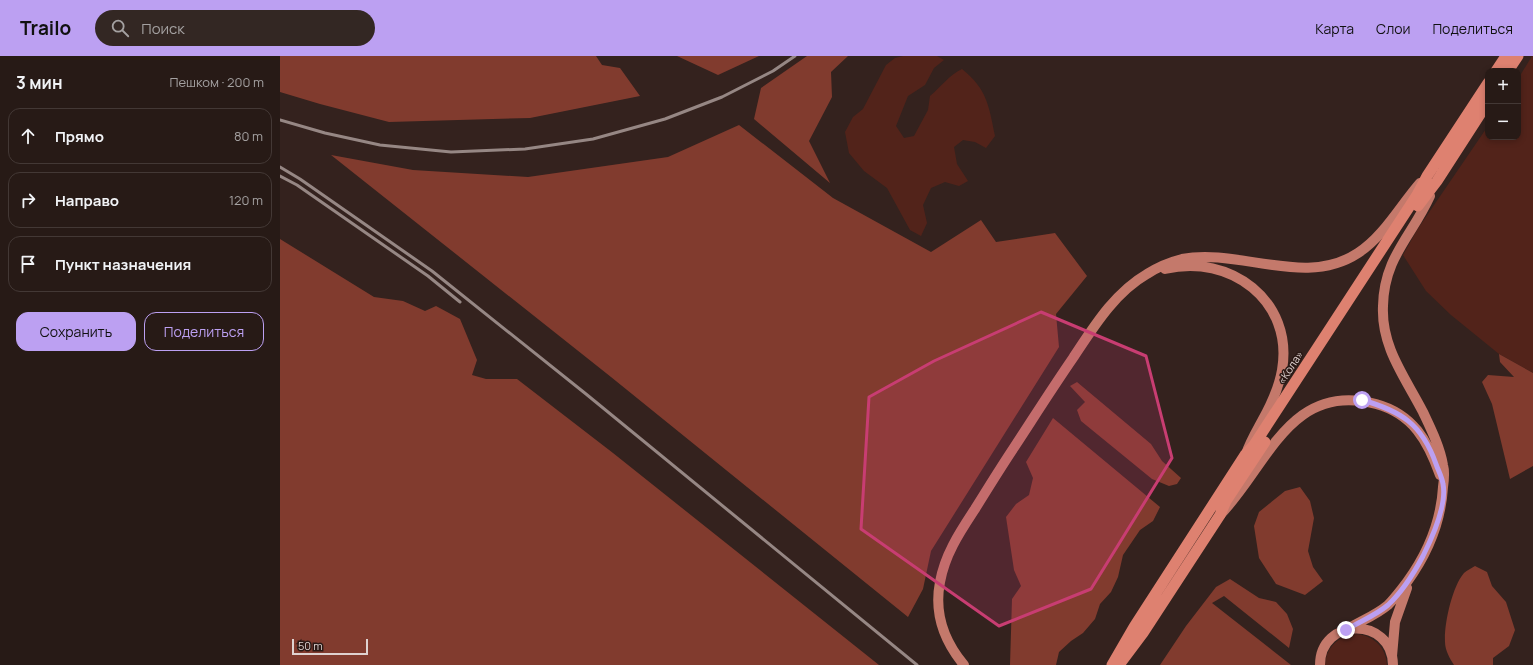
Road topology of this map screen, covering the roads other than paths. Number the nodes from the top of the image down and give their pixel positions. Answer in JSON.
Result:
{"nodes":[{"id":1,"x":1506,"y":56,"type":"edge"},
{"id":2,"x":1518,"y":56,"type":"edge"},
{"id":3,"x":1498,"y":68,"type":"edge"},
{"id":4,"x":1510,"y":68,"type":"edge"},
{"id":5,"x":1485,"y":88,"type":"edge"},
{"id":6,"x":1487,"y":104,"type":"edge"},
{"id":7,"x":1427,"y":176,"type":"junction"},
{"id":8,"x":1437,"y":181,"type":"junction"},
{"id":9,"x":1146,"y":274,"type":"junction"},
{"id":10,"x":1245,"y":455,"type":"junction"},
{"id":11,"x":1443,"y":484,"type":"junction"},
{"id":12,"x":1220,"y":515,"type":"junction"},
{"id":13,"x":1414,"y":571,"type":"junction"},
{"id":14,"x":1346,"y":630,"type":"junction"},
{"id":15,"x":1392,"y":660,"type":"edge"},
{"id":16,"x":964,"y":665,"type":"edge"},
{"id":17,"x":1112,"y":665,"type":"edge"},
{"id":18,"x":1119,"y":665,"type":"edge"},
{"id":19,"x":1320,"y":665,"type":"edge"}],
"edges":[{"from":1,"to":3,"type":"highway"},
{"from":2,"to":4,"type":"highway"},
{"from":5,"to":7,"type":"highway","name":"«Кола»"},
{"from":6,"to":8,"type":"highway","name":"«Кола»"},
{"from":7,"to":9,"type":"main road"},
{"from":7,"to":10,"type":"highway","name":"«Кола»"},
{"from":8,"to":11,"type":"main road"},
{"from":8,"to":12,"type":"highway","name":"«Кола»"},
{"from":9,"to":10,"type":"main road"},
{"from":9,"to":16,"type":"main road"},
{"from":10,"to":17,"type":"highway","name":"«Кола»"},
{"from":11,"to":12,"type":"main road"},
{"from":11,"to":13,"type":"main road"},
{"from":12,"to":18,"type":"highway","name":"«Кола»"},
{"from":13,"to":14,"type":"main road"},
{"from":13,"to":15,"type":"main road"},
{"from":14,"to":15,"type":"main road"},
{"from":14,"to":19,"type":"main road"}]}
